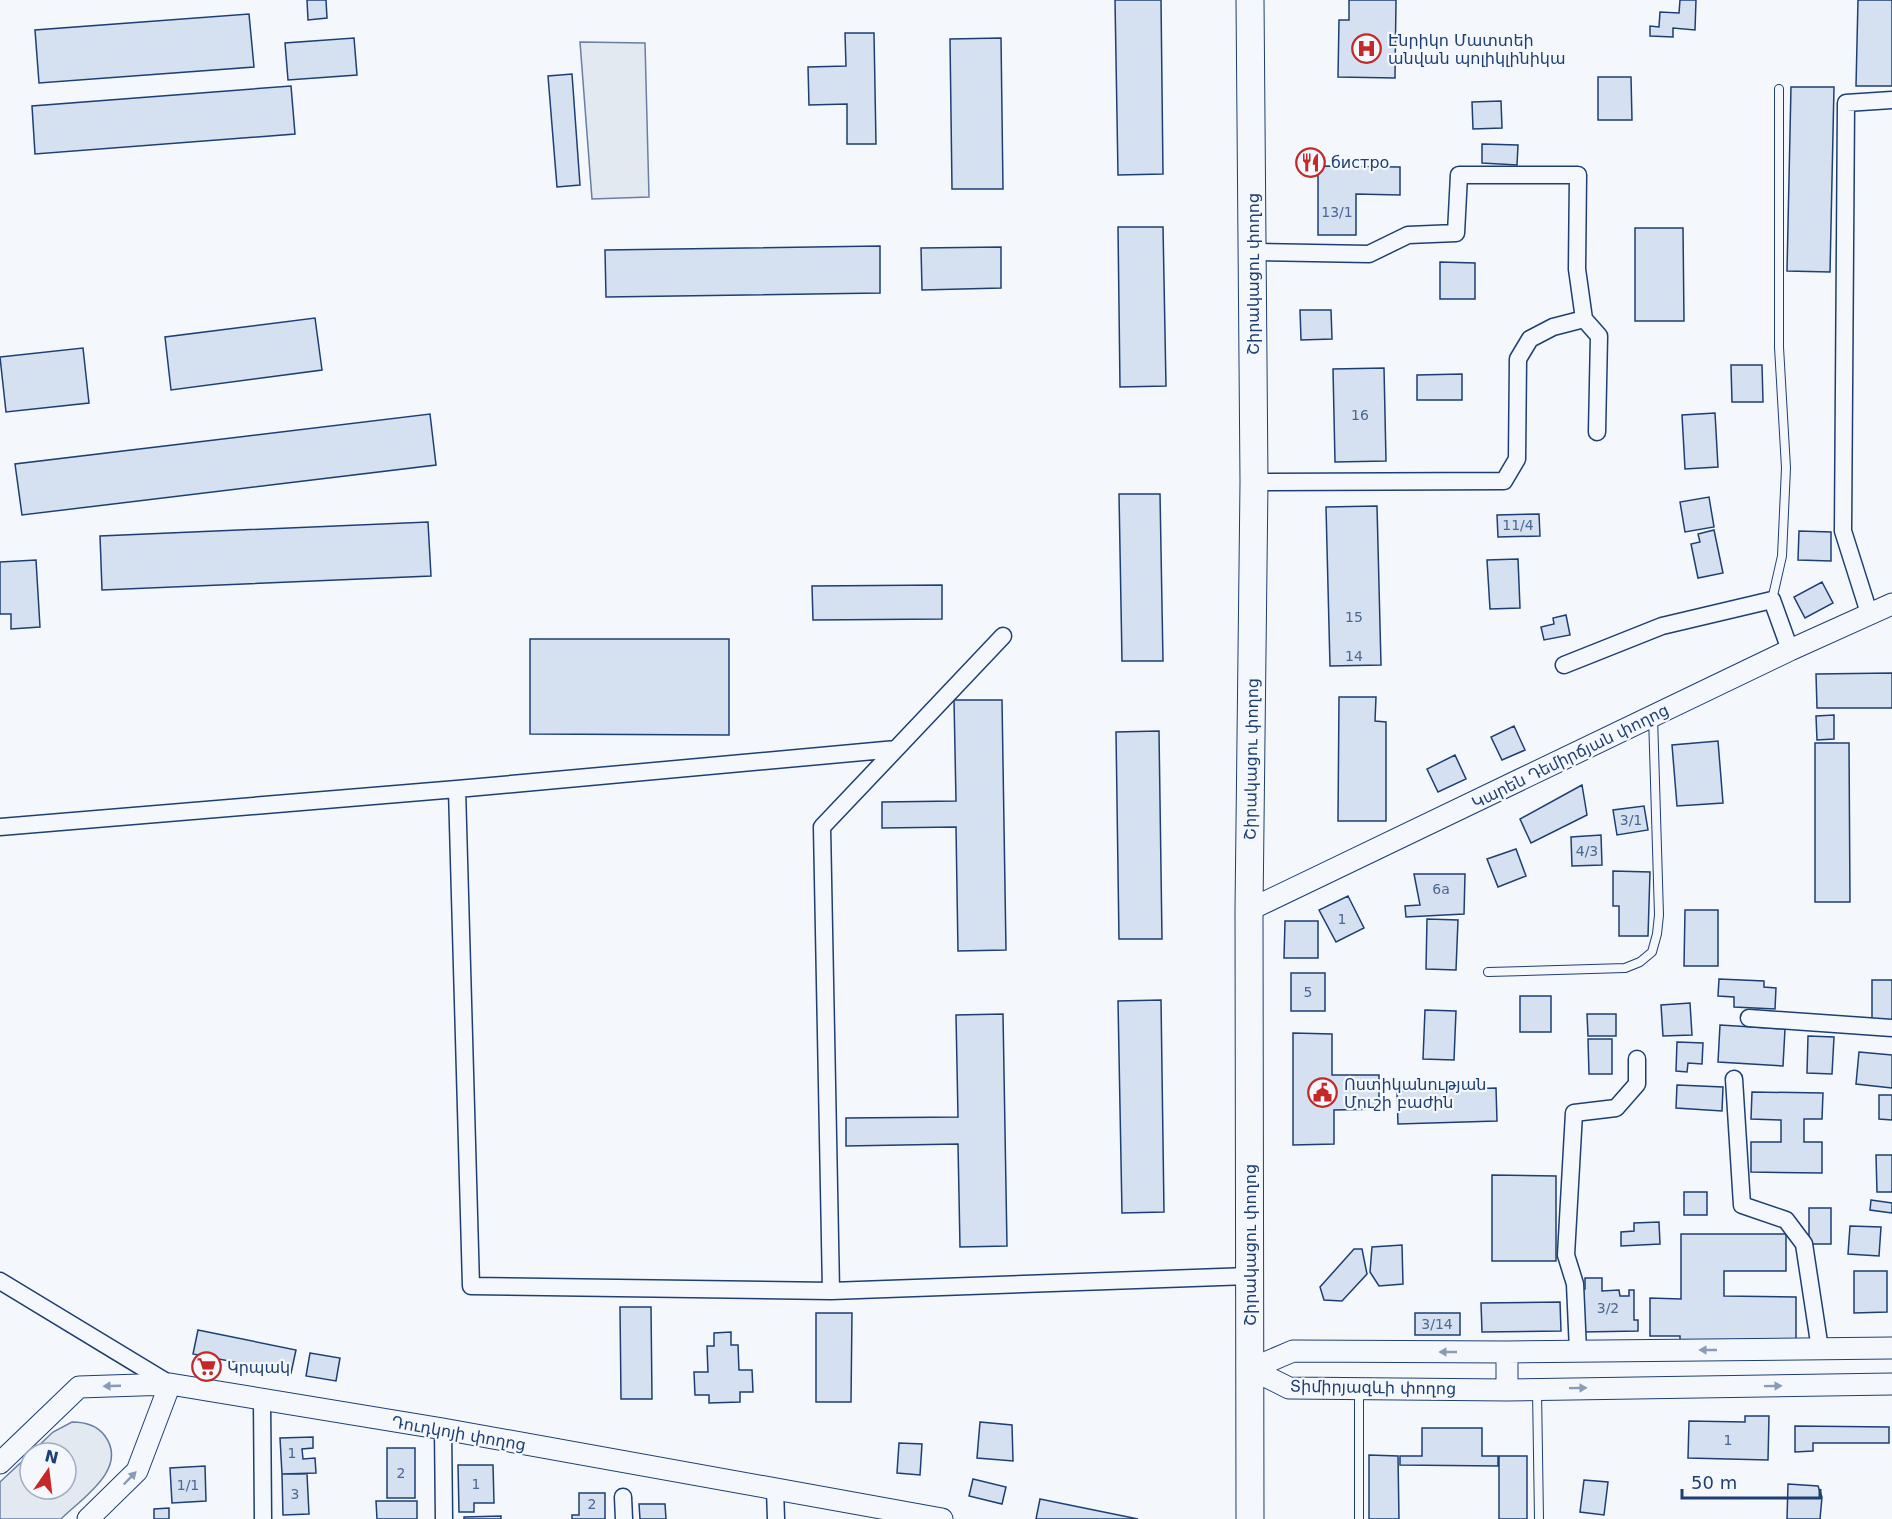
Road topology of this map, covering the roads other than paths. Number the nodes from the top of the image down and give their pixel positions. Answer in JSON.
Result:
{"nodes":[{"id":1,"x":1250,"y":0,"type":"edge"},
{"id":2,"x":1779,"y":89,"type":"dead end"},
{"id":3,"x":1892,"y":100,"type":"edge"},
{"id":4,"x":1253,"y":252,"type":"junction"},
{"id":5,"x":1584,"y":319,"type":"junction"},
{"id":6,"x":1597,"y":432,"type":"dead end"},
{"id":7,"x":1254,"y":482,"type":"junction"},
{"id":8,"x":1772,"y":600,"type":"junction"},
{"id":9,"x":1892,"y":604,"type":"edge"},
{"id":10,"x":1869,"y":613,"type":"junction"},
{"id":11,"x":1003,"y":636,"type":"dead end"},
{"id":12,"x":1790,"y":650,"type":"junction"},
{"id":13,"x":1563,"y":665,"type":"dead end"},
{"id":14,"x":1653,"y":716,"type":"junction"},
{"id":15,"x":896,"y":749,"type":"junction"},
{"id":16,"x":457,"y":789,"type":"junction"},
{"id":17,"x":0,"y":827,"type":"edge"},
{"id":18,"x":1249,"y":910,"type":"junction"},
{"id":19,"x":1488,"y":972,"type":"dead end"},
{"id":20,"x":1749,"y":1018,"type":"dead end"},
{"id":21,"x":1892,"y":1028,"type":"edge"},
{"id":22,"x":1637,"y":1059,"type":"dead end"},
{"id":23,"x":1734,"y":1079,"type":"dead end"},
{"id":24,"x":1249,"y":1276,"type":"junction"},
{"id":25,"x":0,"y":1281,"type":"edge"},
{"id":26,"x":831,"y":1291,"type":"junction"},
{"id":27,"x":1892,"y":1348,"type":"edge"},
{"id":28,"x":1820,"y":1349,"type":"junction"},
{"id":29,"x":1578,"y":1351,"type":"junction"},
{"id":30,"x":1507,"y":1352,"type":"junction"},
{"id":31,"x":1251,"y":1369,"type":"junction"},
{"id":32,"x":170,"y":1384,"type":"junction"},
{"id":33,"x":1892,"y":1384,"type":"edge"},
{"id":34,"x":1359,"y":1389,"type":"junction"},
{"id":35,"x":1537,"y":1389,"type":"junction"},
{"id":36,"x":1507,"y":1390,"type":"junction"},
{"id":37,"x":262,"y":1400,"type":"junction"},
{"id":38,"x":443,"y":1429,"type":"junction"},
{"id":39,"x":0,"y":1464,"type":"edge"},
{"id":40,"x":775,"y":1489,"type":"junction"},
{"id":41,"x":623,"y":1497,"type":"dead end"},
{"id":42,"x":104,"y":1512,"type":"edge"},
{"id":43,"x":88,"y":1519,"type":"edge"},
{"id":44,"x":263,"y":1519,"type":"edge"},
{"id":45,"x":444,"y":1519,"type":"edge"},
{"id":46,"x":624,"y":1519,"type":"edge"},
{"id":47,"x":776,"y":1519,"type":"edge"},
{"id":48,"x":942,"y":1519,"type":"edge"},
{"id":49,"x":1251,"y":1519,"type":"edge"},
{"id":50,"x":1359,"y":1519,"type":"edge"},
{"id":51,"x":1539,"y":1519,"type":"edge"}],
"edges":[{"from":1,"to":4,"type":"main road","name":"Շիրակացու փողոց"},
{"from":2,"to":8,"type":"lane"},
{"from":3,"to":10,"type":"street"},
{"from":4,"to":5,"type":"street"},
{"from":4,"to":7,"type":"main road","name":"Շիրակացու փողոց"},
{"from":5,"to":6,"type":"street"},
{"from":5,"to":7,"type":"street"},
{"from":7,"to":18,"type":"main road","name":"Շիրակացու փողոց"},
{"from":8,"to":12,"type":"street"},
{"from":8,"to":13,"type":"street"},
{"from":9,"to":10,"type":"street","name":"Կարեն Դեմիրճյան փողոց"},
{"from":10,"to":12,"type":"street","name":"Կարեն Դեմիրճյան փողոց"},
{"from":11,"to":15,"type":"street"},
{"from":12,"to":14,"type":"street","name":"Կարեն Դեմիրճյան փողոց"},
{"from":14,"to":18,"type":"street","name":"Կարեն Դեմիրճյան փողոց"},
{"from":14,"to":19,"type":"lane"},
{"from":15,"to":16,"type":"street"},
{"from":15,"to":26,"type":"street"},
{"from":16,"to":17,"type":"street"},
{"from":16,"to":26,"type":"street"},
{"from":18,"to":24,"type":"main road","name":"Շիրակացու փողոց"},
{"from":20,"to":21,"type":"street"},
{"from":22,"to":29,"type":"street"},
{"from":23,"to":28,"type":"street"},
{"from":24,"to":26,"type":"street"},
{"from":24,"to":31,"type":"main road","name":"Շիրակացու փողոց"},
{"from":25,"to":32,"type":"street","name":"Դուդկոյի փողոց"},
{"from":27,"to":28,"type":"street","name":"Տիմիրյազևի փողոց"},
{"from":28,"to":29,"type":"street","name":"Տիմիրյազևի փողոց","one_way":true},
{"from":29,"to":30,"type":"street","name":"Տիմիրյազևի փողոց"},
{"from":30,"to":31,"type":"street","name":"Տիմիրյազևի փողոց","one_way":true},
{"from":30,"to":36,"type":"street"},
{"from":31,"to":34,"type":"street","name":"Տիմիրյազևի փողոց"},
{"from":31,"to":49,"type":"main road","name":"Շիրակացու փողոց"},
{"from":32,"to":37,"type":"street","name":"Դուդկոյի փողոց"},
{"from":32,"to":39,"type":"street","one_way":true},
{"from":42,"to":32,"type":"street","one_way":true},
{"from":35,"to":33,"type":"street","name":"Տիմիրյազևի փողոց","one_way":true},
{"from":34,"to":36,"type":"street","name":"Տիմիրյազևի փողոց"},
{"from":34,"to":50,"type":"lane"},
{"from":35,"to":36,"type":"street","name":"Տիմիրյազևի փողոց"},
{"from":35,"to":51,"type":"lane"},
{"from":37,"to":38,"type":"street","name":"Դուդկոյի փողոց"},
{"from":37,"to":44,"type":"street"},
{"from":38,"to":40,"type":"street","name":"Դուդկոյի փողոց"},
{"from":38,"to":45,"type":"street"},
{"from":40,"to":47,"type":"street"},
{"from":40,"to":48,"type":"street","name":"Դուդկոյի փողոց"},
{"from":41,"to":46,"type":"street"},
{"from":42,"to":43,"type":"street"}]}
